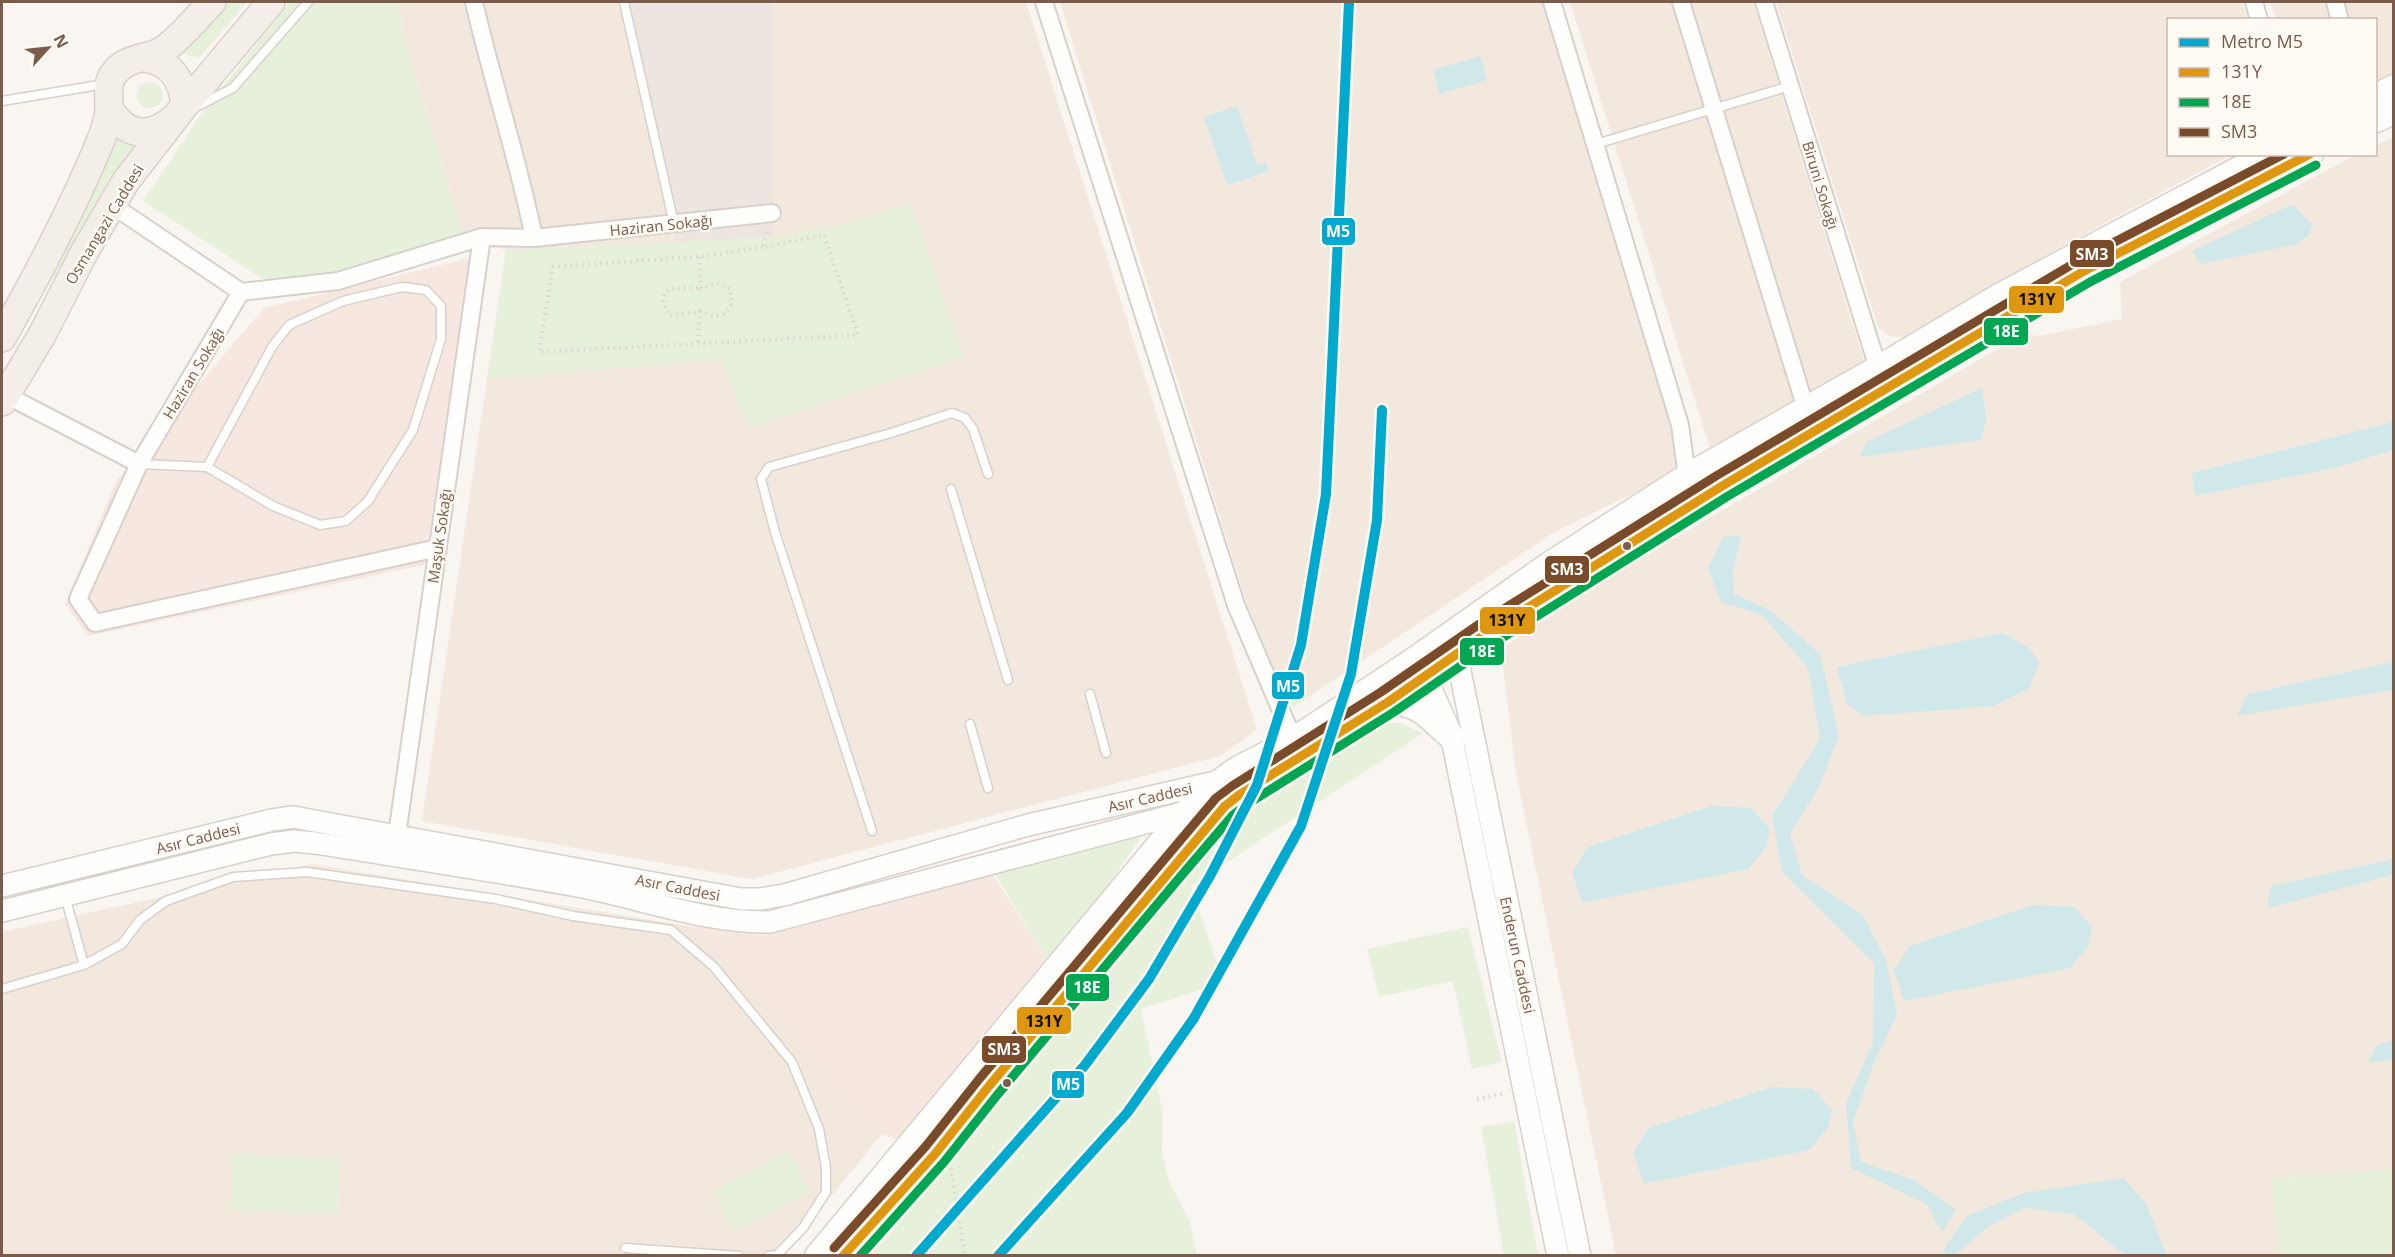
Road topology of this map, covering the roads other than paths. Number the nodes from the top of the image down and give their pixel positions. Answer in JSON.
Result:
{"nodes":[{"id":1,"x":212,"y":2,"type":"edge"},
{"id":2,"x":271,"y":2,"type":"edge"},
{"id":3,"x":308,"y":2,"type":"edge"},
{"id":4,"x":474,"y":2,"type":"edge"},
{"id":5,"x":624,"y":2,"type":"edge"},
{"id":6,"x":1044,"y":2,"type":"edge"},
{"id":7,"x":1552,"y":2,"type":"edge"},
{"id":8,"x":1682,"y":2,"type":"edge"},
{"id":9,"x":1764,"y":2,"type":"edge"},
{"id":10,"x":2254,"y":2,"type":"edge"},
{"id":11,"x":2335,"y":2,"type":"edge"},
{"id":12,"x":2258,"y":18,"type":"edge"},
{"id":13,"x":2339,"y":18,"type":"edge"},
{"id":14,"x":146,"y":58,"type":"junction"},
{"id":15,"x":1791,"y":86,"type":"junction"},
{"id":16,"x":2394,"y":87,"type":"edge"},
{"id":17,"x":109,"y":95,"type":"junction"},
{"id":18,"x":2377,"y":96,"type":"edge"},
{"id":19,"x":2,"y":101,"type":"edge"},
{"id":20,"x":1714,"y":109,"type":"junction"},
{"id":21,"x":181,"y":111,"type":"junction"},
{"id":22,"x":2394,"y":112,"type":"edge"},
{"id":23,"x":2377,"y":120,"type":"edge"},
{"id":24,"x":1596,"y":144,"type":"junction"},
{"id":25,"x":2263,"y":156,"type":"edge"},
{"id":26,"x":2307,"y":156,"type":"edge"},
{"id":27,"x":112,"y":205,"type":"junction"},
{"id":28,"x":772,"y":213,"type":"road end"},
{"id":29,"x":674,"y":224,"type":"junction"},
{"id":30,"x":482,"y":237,"type":"junction"},
{"id":31,"x":534,"y":238,"type":"junction"},
{"id":32,"x":241,"y":292,"type":"junction"},
{"id":33,"x":2,"y":338,"type":"edge"},
{"id":34,"x":1878,"y":368,"type":"junction"},
{"id":35,"x":4,"y":399,"type":"edge"},
{"id":36,"x":1806,"y":409,"type":"junction"},
{"id":37,"x":139,"y":464,"type":"junction"},
{"id":38,"x":207,"y":467,"type":"junction"},
{"id":39,"x":988,"y":474,"type":"dead end"},
{"id":40,"x":1687,"y":476,"type":"junction"},
{"id":41,"x":951,"y":489,"type":"dead end"},
{"id":42,"x":438,"y":548,"type":"junction"},
{"id":43,"x":1461,"y":653,"type":"junction"},
{"id":44,"x":1420,"y":668,"type":"junction"},
{"id":45,"x":1008,"y":680,"type":"dead end"},
{"id":46,"x":1090,"y":694,"type":"dead end"},
{"id":47,"x":1388,"y":702,"type":"junction"},
{"id":48,"x":970,"y":724,"type":"dead end"},
{"id":49,"x":1452,"y":739,"type":"junction"},
{"id":50,"x":1298,"y":748,"type":"junction"},
{"id":51,"x":1106,"y":753,"type":"dead end"},
{"id":52,"x":1220,"y":781,"type":"junction"},
{"id":53,"x":988,"y":788,"type":"dead end"},
{"id":54,"x":1225,"y":807,"type":"junction"},
{"id":55,"x":1186,"y":812,"type":"junction"},
{"id":56,"x":872,"y":831,"type":"dead end"},
{"id":57,"x":397,"y":835,"type":"junction"},
{"id":58,"x":392,"y":856,"type":"junction"},
{"id":59,"x":2,"y":886,"type":"edge"},
{"id":60,"x":64,"y":896,"type":"junction"},
{"id":61,"x":2,"y":911,"type":"edge"},
{"id":62,"x":84,"y":965,"type":"junction"},
{"id":63,"x":2,"y":989,"type":"edge"},
{"id":64,"x":625,"y":1248,"type":"dead end"},
{"id":65,"x":739,"y":1256,"type":"edge"},
{"id":66,"x":768,"y":1256,"type":"edge"},
{"id":67,"x":817,"y":1256,"type":"edge"},
{"id":68,"x":843,"y":1256,"type":"edge"},
{"id":69,"x":1558,"y":1256,"type":"edge"},
{"id":70,"x":1580,"y":1256,"type":"edge"}],
"edges":[{"from":1,"to":14,"type":"main road"},
{"from":2,"to":21,"type":"main road","name":"Osmangazi Caddesi"},
{"from":3,"to":21,"type":"lane"},
{"from":4,"to":31,"type":"street"},
{"from":5,"to":29,"type":"lane"},
{"from":6,"to":50,"type":"street"},
{"from":7,"to":24,"type":"street"},
{"from":8,"to":20,"type":"street"},
{"from":9,"to":15,"type":"street","name":"Biruni Sokağı"},
{"from":10,"to":12,"type":"street"},
{"from":11,"to":13,"type":"street"},
{"from":14,"to":17,"type":"main road"},
{"from":14,"to":21,"type":"main road"},
{"from":15,"to":20,"type":"lane"},
{"from":15,"to":34,"type":"street","name":"Biruni Sokağı"},
{"from":16,"to":18,"type":"main road"},
{"from":17,"to":19,"type":"lane"},
{"from":17,"to":21,"type":"main road"},
{"from":17,"to":33,"type":"main road"},
{"from":20,"to":24,"type":"lane"},
{"from":20,"to":36,"type":"street"},
{"from":21,"to":27,"type":"main road","name":"Osmangazi Caddesi"},
{"from":22,"to":23,"type":"main road"},
{"from":24,"to":40,"type":"street"},
{"from":25,"to":34,"type":"main road"},
{"from":26,"to":43,"type":"main road"},
{"from":27,"to":32,"type":"street"},
{"from":27,"to":35,"type":"main road","name":"Osmangazi Caddesi"},
{"from":28,"to":29,"type":"street","name":"Haziran Sokağı"},
{"from":29,"to":31,"type":"street","name":"Haziran Sokağı"},
{"from":30,"to":31,"type":"street","name":"Haziran Sokağı"},
{"from":30,"to":32,"type":"street","name":"Haziran Sokağı"},
{"from":30,"to":42,"type":"street","name":"Maşuk Sokağı"},
{"from":32,"to":37,"type":"street","name":"Haziran Sokağı"},
{"from":34,"to":36,"type":"main road"},
{"from":35,"to":37,"type":"street"},
{"from":36,"to":40,"type":"main road"},
{"from":37,"to":38,"type":"lane"},
{"from":37,"to":42,"type":"street","name":"Haziran Sokağı"},
{"from":38,"to":38,"type":"lane"},
{"from":39,"to":56,"type":"lane"},
{"from":40,"to":44,"type":"main road"},
{"from":41,"to":45,"type":"lane"},
{"from":42,"to":57,"type":"street","name":"Maşuk Sokağı"},
{"from":43,"to":44,"type":"main road"},
{"from":43,"to":70,"type":"street","name":"Enderun Caddesi"},
{"from":44,"to":47,"type":"main road"},
{"from":44,"to":49,"type":"main road"},
{"from":44,"to":50,"type":"main road"},
{"from":46,"to":51,"type":"lane"},
{"from":47,"to":49,"type":"main road"},
{"from":47,"to":50,"type":"main road"},
{"from":48,"to":53,"type":"lane"},
{"from":49,"to":69,"type":"street","name":"Enderun Caddesi"},
{"from":50,"to":52,"type":"main road"},
{"from":50,"to":54,"type":"main road"},
{"from":52,"to":54,"type":"street"},
{"from":52,"to":55,"type":"main road"},
{"from":52,"to":57,"type":"street","name":"Asır Caddesi"},
{"from":54,"to":55,"type":"street","name":"Asır Caddesi"},
{"from":54,"to":68,"type":"main road"},
{"from":55,"to":58,"type":"street","name":"Asır Caddesi"},
{"from":55,"to":67,"type":"main road"},
{"from":57,"to":58,"type":"street"},
{"from":57,"to":59,"type":"street","name":"Asır Caddesi"},
{"from":58,"to":60,"type":"street","name":"Asır Caddesi"},
{"from":60,"to":61,"type":"street","name":"Asır Caddesi"},
{"from":60,"to":62,"type":"lane"},
{"from":62,"to":63,"type":"lane"},
{"from":62,"to":66,"type":"lane"},
{"from":64,"to":65,"type":"lane"}]}
